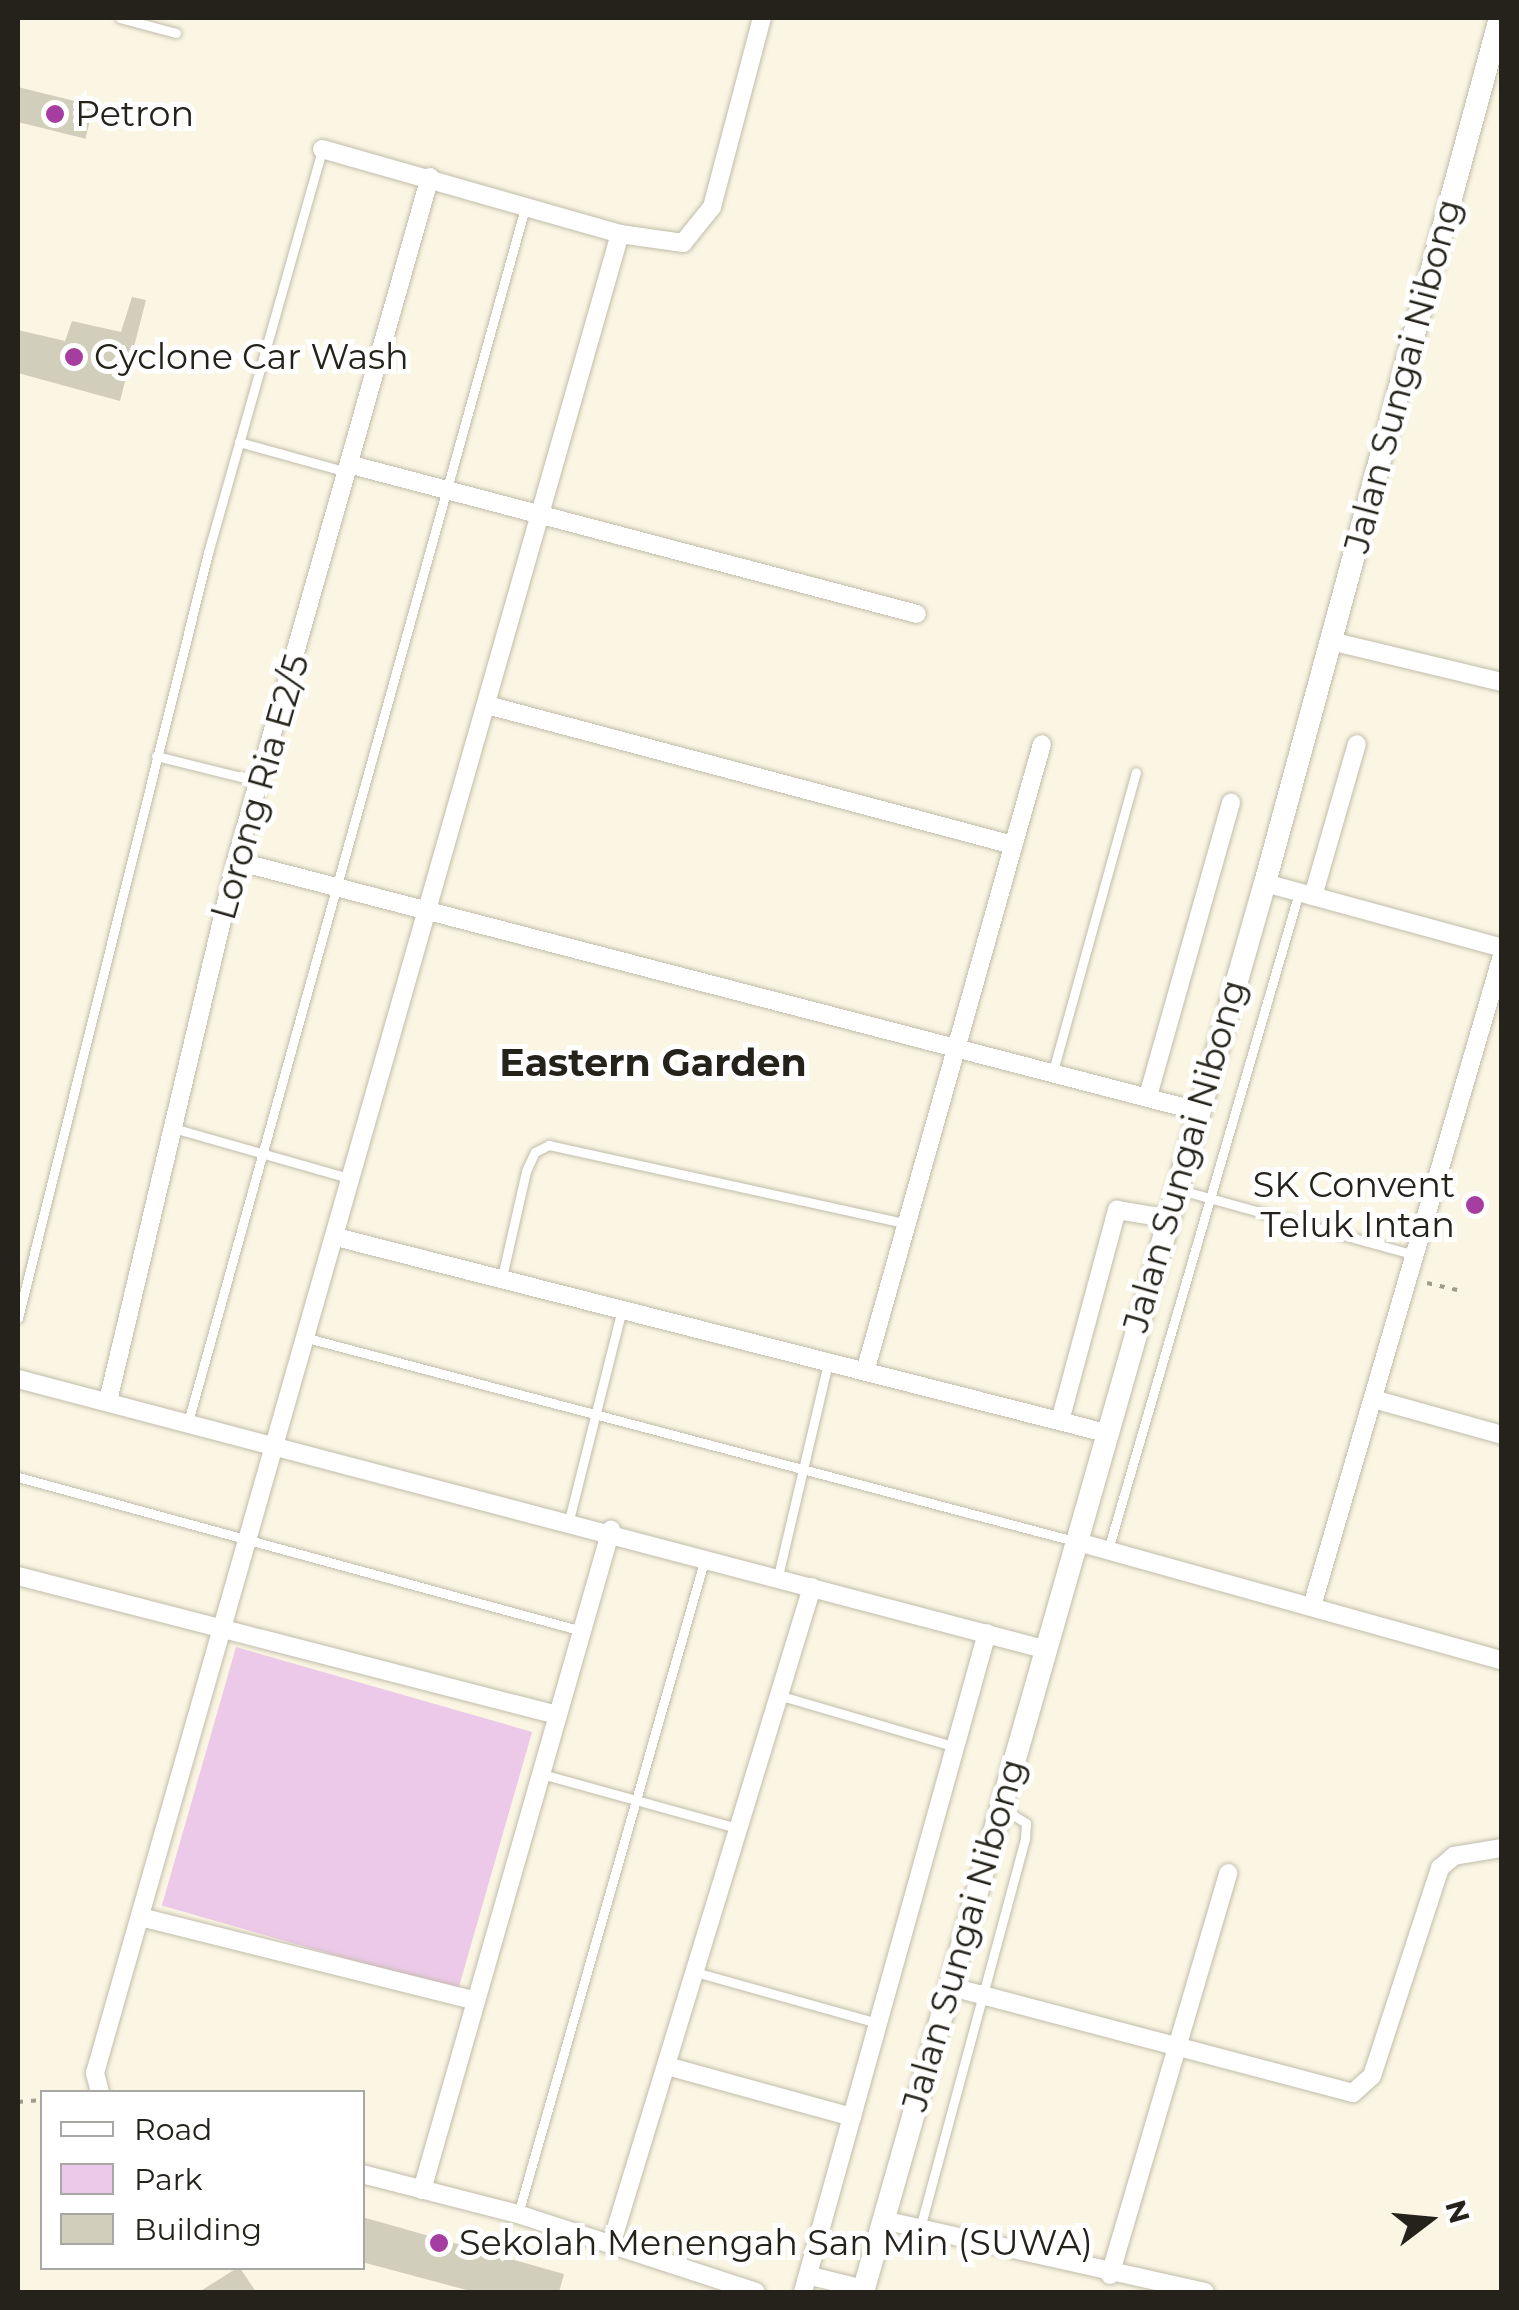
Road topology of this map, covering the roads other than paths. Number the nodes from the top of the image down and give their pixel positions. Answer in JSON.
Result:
{"nodes":[{"id":1,"x":120,"y":18,"type":"edge"},
{"id":2,"x":762,"y":18,"type":"edge"},
{"id":3,"x":1500,"y":18,"type":"edge"},
{"id":4,"x":176,"y":33,"type":"dead end"},
{"id":5,"x":322,"y":149,"type":"joint"},
{"id":6,"x":430,"y":177,"type":"junction"},
{"id":7,"x":526,"y":206,"type":"junction"},
{"id":8,"x":620,"y":234,"type":"junction"},
{"id":9,"x":238,"y":442,"type":"junction"},
{"id":10,"x":350,"y":469,"type":"junction"},
{"id":11,"x":443,"y":489,"type":"junction"},
{"id":12,"x":540,"y":515,"type":"junction"},
{"id":13,"x":917,"y":614,"type":"dead end"},
{"id":14,"x":1331,"y":640,"type":"junction"},
{"id":15,"x":1502,"y":682,"type":"edge"},
{"id":16,"x":487,"y":704,"type":"junction"},
{"id":17,"x":1042,"y":744,"type":"dead end"},
{"id":18,"x":1357,"y":744,"type":"dead end"},
{"id":19,"x":156,"y":756,"type":"junction"},
{"id":20,"x":1136,"y":772,"type":"dead end"},
{"id":21,"x":260,"y":782,"type":"junction"},
{"id":22,"x":1231,"y":802,"type":"dead end"},
{"id":23,"x":1013,"y":846,"type":"junction"},
{"id":24,"x":236,"y":862,"type":"junction"},
{"id":25,"x":1265,"y":883,"type":"junction"},
{"id":26,"x":331,"y":885,"type":"junction"},
{"id":27,"x":1306,"y":894,"type":"junction"},
{"id":28,"x":427,"y":909,"type":"junction"},
{"id":29,"x":1502,"y":948,"type":"edge"},
{"id":30,"x":1502,"y":956,"type":"edge"},
{"id":31,"x":958,"y":1046,"type":"junction"},
{"id":32,"x":1054,"y":1071,"type":"junction"},
{"id":33,"x":1148,"y":1096,"type":"junction"},
{"id":34,"x":1198,"y":1111,"type":"junction"},
{"id":35,"x":173,"y":1128,"type":"junction"},
{"id":36,"x":260,"y":1152,"type":"junction"},
{"id":37,"x":352,"y":1179,"type":"junction"},
{"id":38,"x":1175,"y":1188,"type":"junction"},
{"id":39,"x":1210,"y":1198,"type":"junction"},
{"id":40,"x":1166,"y":1218,"type":"junction"},
{"id":41,"x":904,"y":1223,"type":"junction"},
{"id":42,"x":336,"y":1236,"type":"junction"},
{"id":43,"x":1418,"y":1256,"type":"junction"},
{"id":44,"x":502,"y":1277,"type":"junction"},
{"id":45,"x":622,"y":1308,"type":"junction"},
{"id":46,"x":18,"y":1318,"type":"edge"},
{"id":47,"x":308,"y":1338,"type":"junction"},
{"id":48,"x":829,"y":1359,"type":"junction"},
{"id":49,"x":866,"y":1368,"type":"junction"},
{"id":50,"x":18,"y":1379,"type":"edge"},
{"id":51,"x":1377,"y":1400,"type":"junction"},
{"id":52,"x":108,"y":1401,"type":"junction"},
{"id":53,"x":596,"y":1414,"type":"junction"},
{"id":54,"x":1060,"y":1420,"type":"junction"},
{"id":55,"x":188,"y":1422,"type":"junction"},
{"id":56,"x":1106,"y":1433,"type":"junction"},
{"id":57,"x":1502,"y":1435,"type":"edge"},
{"id":58,"x":277,"y":1446,"type":"junction"},
{"id":59,"x":803,"y":1470,"type":"junction"},
{"id":60,"x":18,"y":1477,"type":"edge"},
{"id":61,"x":570,"y":1520,"type":"junction"},
{"id":62,"x":611,"y":1530,"type":"junction"},
{"id":63,"x":248,"y":1542,"type":"junction"},
{"id":64,"x":1078,"y":1542,"type":"junction"},
{"id":65,"x":1108,"y":1550,"type":"junction"},
{"id":66,"x":706,"y":1556,"type":"junction"},
{"id":67,"x":18,"y":1576,"type":"edge"},
{"id":68,"x":778,"y":1576,"type":"junction"},
{"id":69,"x":812,"y":1587,"type":"junction"},
{"id":70,"x":1312,"y":1606,"type":"junction"},
{"id":71,"x":222,"y":1626,"type":"junction"},
{"id":72,"x":582,"y":1630,"type":"junction"},
{"id":73,"x":987,"y":1633,"type":"junction"},
{"id":74,"x":1048,"y":1650,"type":"junction"},
{"id":75,"x":1502,"y":1660,"type":"edge"},
{"id":76,"x":778,"y":1695,"type":"junction"},
{"id":77,"x":557,"y":1715,"type":"junction"},
{"id":78,"x":956,"y":1747,"type":"junction"},
{"id":79,"x":540,"y":1773,"type":"junction"},
{"id":80,"x":638,"y":1800,"type":"junction"},
{"id":81,"x":1001,"y":1808,"type":"junction"},
{"id":82,"x":738,"y":1828,"type":"junction"},
{"id":83,"x":1502,"y":1848,"type":"edge"},
{"id":84,"x":1228,"y":1873,"type":"dead end"},
{"id":85,"x":140,"y":1916,"type":"junction"},
{"id":86,"x":695,"y":1972,"type":"junction"},
{"id":87,"x":948,"y":1986,"type":"junction"},
{"id":88,"x":982,"y":1994,"type":"junction"},
{"id":89,"x":473,"y":2000,"type":"junction"},
{"id":90,"x":878,"y":2023,"type":"junction"},
{"id":91,"x":1177,"y":2052,"type":"junction"},
{"id":92,"x":667,"y":2066,"type":"junction"},
{"id":93,"x":99,"y":2090,"type":"edge"},
{"id":94,"x":852,"y":2116,"type":"junction"},
{"id":95,"x":365,"y":2175,"type":"edge"},
{"id":96,"x":422,"y":2190,"type":"junction"},
{"id":97,"x":518,"y":2214,"type":"junction"},
{"id":98,"x":883,"y":2220,"type":"junction"},
{"id":99,"x":920,"y":2228,"type":"junction"},
{"id":100,"x":611,"y":2245,"type":"junction"},
{"id":101,"x":1110,"y":2275,"type":"junction"},
{"id":102,"x":806,"y":2284,"type":"edge"},
{"id":103,"x":1161,"y":2288,"type":"edge"},
{"id":104,"x":863,"y":2291,"type":"edge"},
{"id":105,"x":756,"y":2292,"type":"edge"},
{"id":106,"x":1206,"y":2292,"type":"edge"}],
"edges":[{"from":1,"to":4,"type":"lane"},
{"from":2,"to":8,"type":"street"},
{"from":3,"to":14,"type":"street","name":"Jalan Sungai Nibong"},
{"from":5,"to":6,"type":"street"},
{"from":5,"to":9,"type":"lane"},
{"from":6,"to":7,"type":"street"},
{"from":6,"to":10,"type":"street","name":"Lorong Ria E2/5"},
{"from":7,"to":8,"type":"street"},
{"from":7,"to":11,"type":"lane"},
{"from":8,"to":12,"type":"street"},
{"from":9,"to":10,"type":"lane"},
{"from":9,"to":19,"type":"lane"},
{"from":10,"to":11,"type":"street"},
{"from":10,"to":21,"type":"street","name":"Lorong Ria E2/5"},
{"from":11,"to":12,"type":"street"},
{"from":11,"to":26,"type":"lane"},
{"from":12,"to":13,"type":"street"},
{"from":12,"to":16,"type":"street"},
{"from":14,"to":15,"type":"street"},
{"from":14,"to":25,"type":"street","name":"Jalan Sungai Nibong"},
{"from":16,"to":23,"type":"street"},
{"from":16,"to":28,"type":"street"},
{"from":17,"to":23,"type":"street"},
{"from":18,"to":27,"type":"street"},
{"from":19,"to":21,"type":"lane"},
{"from":19,"to":46,"type":"lane"},
{"from":20,"to":32,"type":"lane"},
{"from":21,"to":24,"type":"street","name":"Lorong Ria E2/5"},
{"from":22,"to":33,"type":"street"},
{"from":23,"to":31,"type":"street"},
{"from":24,"to":26,"type":"street"},
{"from":24,"to":35,"type":"street","name":"Lorong Ria E2/5"},
{"from":25,"to":27,"type":"street"},
{"from":25,"to":34,"type":"street","name":"Jalan Sungai Nibong"},
{"from":26,"to":28,"type":"street"},
{"from":26,"to":36,"type":"lane"},
{"from":27,"to":29,"type":"street"},
{"from":27,"to":39,"type":"lane"},
{"from":28,"to":31,"type":"street"},
{"from":28,"to":37,"type":"street"},
{"from":30,"to":43,"type":"street"},
{"from":31,"to":32,"type":"street"},
{"from":31,"to":41,"type":"street"},
{"from":32,"to":33,"type":"street"},
{"from":33,"to":34,"type":"street"},
{"from":34,"to":38,"type":"street","name":"Jalan Sungai Nibong"},
{"from":35,"to":36,"type":"lane"},
{"from":35,"to":52,"type":"street","name":"Lorong Ria E2/5"},
{"from":36,"to":37,"type":"lane"},
{"from":36,"to":55,"type":"lane"},
{"from":37,"to":42,"type":"street"},
{"from":38,"to":39,"type":"lane"},
{"from":38,"to":40,"type":"street","name":"Jalan Sungai Nibong"},
{"from":39,"to":43,"type":"lane"},
{"from":39,"to":65,"type":"lane"},
{"from":40,"to":54,"type":"street"},
{"from":40,"to":56,"type":"street","name":"Jalan Sungai Nibong"},
{"from":41,"to":44,"type":"lane"},
{"from":41,"to":49,"type":"street"},
{"from":42,"to":44,"type":"street"},
{"from":42,"to":47,"type":"street"},
{"from":43,"to":51,"type":"street"},
{"from":44,"to":45,"type":"street"},
{"from":45,"to":48,"type":"street"},
{"from":45,"to":53,"type":"lane"},
{"from":47,"to":53,"type":"lane"},
{"from":47,"to":58,"type":"street"},
{"from":48,"to":49,"type":"street"},
{"from":48,"to":59,"type":"lane"},
{"from":49,"to":54,"type":"street"},
{"from":50,"to":52,"type":"street"},
{"from":51,"to":57,"type":"street"},
{"from":51,"to":70,"type":"street"},
{"from":52,"to":55,"type":"street"},
{"from":53,"to":59,"type":"lane"},
{"from":53,"to":61,"type":"lane"},
{"from":54,"to":56,"type":"street"},
{"from":55,"to":58,"type":"street"},
{"from":56,"to":64,"type":"street","name":"Jalan Sungai Nibong"},
{"from":58,"to":61,"type":"street"},
{"from":58,"to":63,"type":"street"},
{"from":59,"to":64,"type":"lane"},
{"from":59,"to":68,"type":"lane"},
{"from":60,"to":63,"type":"lane"},
{"from":61,"to":62,"type":"street"},
{"from":62,"to":66,"type":"street"},
{"from":62,"to":72,"type":"street"},
{"from":63,"to":71,"type":"street"},
{"from":63,"to":72,"type":"lane"},
{"from":64,"to":65,"type":"street"},
{"from":64,"to":74,"type":"street","name":"Jalan Sungai Nibong"},
{"from":65,"to":70,"type":"street"},
{"from":66,"to":68,"type":"street"},
{"from":66,"to":80,"type":"lane"},
{"from":67,"to":71,"type":"street"},
{"from":68,"to":69,"type":"street"},
{"from":69,"to":73,"type":"street"},
{"from":69,"to":76,"type":"street"},
{"from":70,"to":75,"type":"street"},
{"from":71,"to":77,"type":"street"},
{"from":71,"to":85,"type":"street"},
{"from":72,"to":77,"type":"street"},
{"from":73,"to":74,"type":"street"},
{"from":73,"to":78,"type":"street"},
{"from":74,"to":81,"type":"street","name":"Jalan Sungai Nibong"},
{"from":76,"to":78,"type":"lane"},
{"from":76,"to":82,"type":"street"},
{"from":77,"to":79,"type":"street"},
{"from":78,"to":90,"type":"street"},
{"from":79,"to":80,"type":"lane"},
{"from":79,"to":89,"type":"street"},
{"from":80,"to":82,"type":"lane"},
{"from":80,"to":97,"type":"lane"},
{"from":81,"to":87,"type":"street","name":"Jalan Sungai Nibong"},
{"from":81,"to":88,"type":"lane"},
{"from":82,"to":86,"type":"street"},
{"from":83,"to":91,"type":"street"},
{"from":84,"to":91,"type":"street"},
{"from":85,"to":89,"type":"street"},
{"from":85,"to":93,"type":"street"},
{"from":86,"to":90,"type":"lane"},
{"from":86,"to":92,"type":"street"},
{"from":87,"to":88,"type":"street"},
{"from":87,"to":98,"type":"street","name":"Jalan Sungai Nibong"},
{"from":88,"to":91,"type":"street"},
{"from":88,"to":99,"type":"lane"},
{"from":89,"to":96,"type":"street"},
{"from":90,"to":94,"type":"street"},
{"from":91,"to":101,"type":"street"},
{"from":92,"to":94,"type":"street"},
{"from":92,"to":100,"type":"street"},
{"from":94,"to":102,"type":"street"},
{"from":95,"to":96,"type":"street"},
{"from":96,"to":97,"type":"street"},
{"from":97,"to":100,"type":"street"},
{"from":98,"to":99,"type":"street"},
{"from":98,"to":104,"type":"street","name":"Jalan Sungai Nibong"},
{"from":99,"to":101,"type":"street"},
{"from":100,"to":105,"type":"street"},
{"from":101,"to":103,"type":"street"},
{"from":102,"to":104,"type":"street"},
{"from":103,"to":106,"type":"street"}]}
